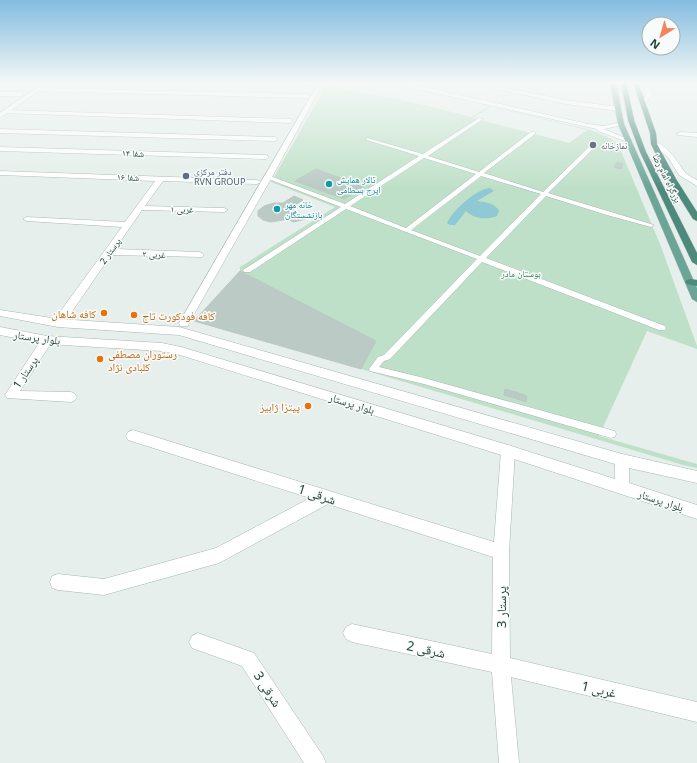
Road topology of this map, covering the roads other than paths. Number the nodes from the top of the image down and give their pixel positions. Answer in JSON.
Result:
{"nodes":[{"id":1,"x":205,"y":118,"type":"edge"},
{"id":2,"x":301,"y":118,"type":"edge"},
{"id":3,"x":551,"y":118,"type":"edge"},
{"id":4,"x":620,"y":118,"type":"edge"},
{"id":5,"x":631,"y":118,"type":"edge"},
{"id":6,"x":648,"y":118,"type":"edge"},
{"id":7,"x":480,"y":119,"type":"dead end"},
{"id":8,"x":290,"y":120,"type":"dead end"},
{"id":9,"x":621,"y":124,"type":"junction"},
{"id":10,"x":588,"y":126,"type":"junction"},
{"id":11,"x":0,"y":131,"type":"edge"},
{"id":12,"x":533,"y":133,"type":"dead end"},
{"id":13,"x":680,"y":134,"type":"dead end"},
{"id":14,"x":697,"y":135,"type":"edge"},
{"id":15,"x":275,"y":139,"type":"dead end"},
{"id":16,"x":369,"y":139,"type":"dead end"},
{"id":17,"x":629,"y":141,"type":"junction"},
{"id":18,"x":654,"y":144,"type":"junction"},
{"id":19,"x":592,"y":147,"type":"dead end"},
{"id":20,"x":0,"y":149,"type":"edge"},
{"id":21,"x":643,"y":152,"type":"junction"},
{"id":22,"x":424,"y":156,"type":"junction"},
{"id":23,"x":266,"y":157,"type":"dead end"},
{"id":24,"x":0,"y":172,"type":"edge"},
{"id":25,"x":481,"y":173,"type":"junction"},
{"id":26,"x":268,"y":177,"type":"junction"},
{"id":27,"x":161,"y":178,"type":"junction"},
{"id":28,"x":257,"y":182,"type":"dead end"},
{"id":29,"x":697,"y":184,"type":"edge"},
{"id":30,"x":545,"y":193,"type":"junction"},
{"id":31,"x":345,"y":206,"type":"junction"},
{"id":32,"x":140,"y":208,"type":"junction"},
{"id":33,"x":224,"y":210,"type":"dead end"},
{"id":34,"x":27,"y":219,"type":"dead end"},
{"id":35,"x":697,"y":219,"type":"edge"},
{"id":36,"x":128,"y":225,"type":"junction"},
{"id":37,"x":651,"y":225,"type":"dead end"},
{"id":38,"x":407,"y":230,"type":"junction"},
{"id":39,"x":109,"y":252,"type":"junction"},
{"id":40,"x":199,"y":255,"type":"dead end"},
{"id":41,"x":482,"y":259,"type":"junction"},
{"id":42,"x":697,"y":262,"type":"edge"},
{"id":43,"x":247,"y":270,"type":"dead end"},
{"id":44,"x":694,"y":282,"type":"edge"},
{"id":45,"x":697,"y":299,"type":"edge"},
{"id":46,"x":0,"y":313,"type":"edge"},
{"id":47,"x":58,"y":323,"type":"junction"},
{"id":48,"x":184,"y":323,"type":"dead end"},
{"id":49,"x":662,"y":328,"type":"dead end"},
{"id":50,"x":0,"y":331,"type":"edge"},
{"id":51,"x":47,"y":340,"type":"junction"},
{"id":52,"x":71,"y":397,"type":"dead end"},
{"id":53,"x":611,"y":434,"type":"dead end"},
{"id":54,"x":133,"y":436,"type":"dead end"},
{"id":55,"x":508,"y":451,"type":"junction"},
{"id":56,"x":622,"y":460,"type":"junction"},
{"id":57,"x":697,"y":477,"type":"edge"},
{"id":58,"x":622,"y":487,"type":"junction"},
{"id":59,"x":327,"y":498,"type":"junction"},
{"id":60,"x":697,"y":512,"type":"edge"},
{"id":61,"x":501,"y":552,"type":"junction"},
{"id":62,"x":58,"y":582,"type":"dead end"},
{"id":63,"x":352,"y":633,"type":"dead end"},
{"id":64,"x":198,"y":642,"type":"dead end"},
{"id":65,"x":501,"y":665,"type":"junction"},
{"id":66,"x":697,"y":712,"type":"edge"},
{"id":67,"x":316,"y":763,"type":"edge"},
{"id":68,"x":509,"y":763,"type":"edge"}],
"edges":[{"from":1,"to":8,"type":"street"},
{"from":2,"to":26,"type":"street"},
{"from":3,"to":10,"type":"street"},
{"from":4,"to":9,"type":"main road"},
{"from":5,"to":21,"type":"highway","name":"بزرگراه امام رضا"},
{"from":6,"to":18,"type":"highway","name":"بزرگراه امام رضا"},
{"from":7,"to":22,"type":"street"},
{"from":9,"to":10,"type":"street"},
{"from":9,"to":17,"type":"main road"},
{"from":10,"to":17,"type":"street"},
{"from":11,"to":15,"type":"street"},
{"from":12,"to":25,"type":"street"},
{"from":13,"to":14,"type":"street"},
{"from":16,"to":22,"type":"street"},
{"from":17,"to":21,"type":"main road"},
{"from":17,"to":44,"type":"main road"},
{"from":18,"to":29,"type":"street"},
{"from":18,"to":35,"type":"highway","name":"بزرگراه امام رضا"},
{"from":19,"to":30,"type":"street"},
{"from":20,"to":23,"type":"street","name":"شفا ۱۴"},
{"from":21,"to":42,"type":"highway","name":"بزرگراه امام رضا"},
{"from":22,"to":25,"type":"street"},
{"from":22,"to":31,"type":"street"},
{"from":24,"to":27,"type":"street","name":"شفا ۱۶"},
{"from":25,"to":30,"type":"street"},
{"from":25,"to":38,"type":"street"},
{"from":26,"to":31,"type":"street"},
{"from":26,"to":48,"type":"street"},
{"from":27,"to":28,"type":"street","name":"شفا ۱۶"},
{"from":27,"to":32,"type":"street","name":"پرستار 2"},
{"from":30,"to":37,"type":"street"},
{"from":30,"to":41,"type":"street"},
{"from":31,"to":38,"type":"street"},
{"from":31,"to":43,"type":"street"},
{"from":32,"to":33,"type":"street","name":"۱ غربی"},
{"from":32,"to":36,"type":"street","name":"پرستار 2"},
{"from":34,"to":36,"type":"street"},
{"from":36,"to":39,"type":"street","name":"پرستار 2"},
{"from":38,"to":41,"type":"street"},
{"from":39,"to":40,"type":"street","name":"۲ غربی"},
{"from":39,"to":47,"type":"street","name":"پرستار 2"},
{"from":41,"to":49,"type":"street"},
{"from":41,"to":53,"type":"street"},
{"from":44,"to":45,"type":"main road"},
{"from":46,"to":47,"type":"street","name":"بلوار پرستار"},
{"from":47,"to":56,"type":"street","name":"بلوار پرستار"},
{"from":50,"to":51,"type":"street","name":"بلوار پرستار"},
{"from":51,"to":52,"type":"street","name":"پرستار 1"},
{"from":51,"to":55,"type":"street","name":"بلوار پرستار"},
{"from":54,"to":59,"type":"street","name":"شرقی 1"},
{"from":55,"to":58,"type":"street","name":"بلوار پرستار"},
{"from":55,"to":61,"type":"street","name":"پرستار 3"},
{"from":56,"to":57,"type":"street","name":"بلوار پرستار"},
{"from":56,"to":58,"type":"street"},
{"from":58,"to":60,"type":"street","name":"بلوار پرستار"},
{"from":59,"to":61,"type":"street","name":"شرقی 1"},
{"from":59,"to":62,"type":"street"},
{"from":61,"to":65,"type":"street","name":"پرستار 3"},
{"from":63,"to":65,"type":"street","name":"شرقی 2"},
{"from":64,"to":67,"type":"street","name":"شرقی 3"},
{"from":65,"to":66,"type":"street","name":"غربی 1"},
{"from":65,"to":68,"type":"street","name":"پرستار 3"}]}
